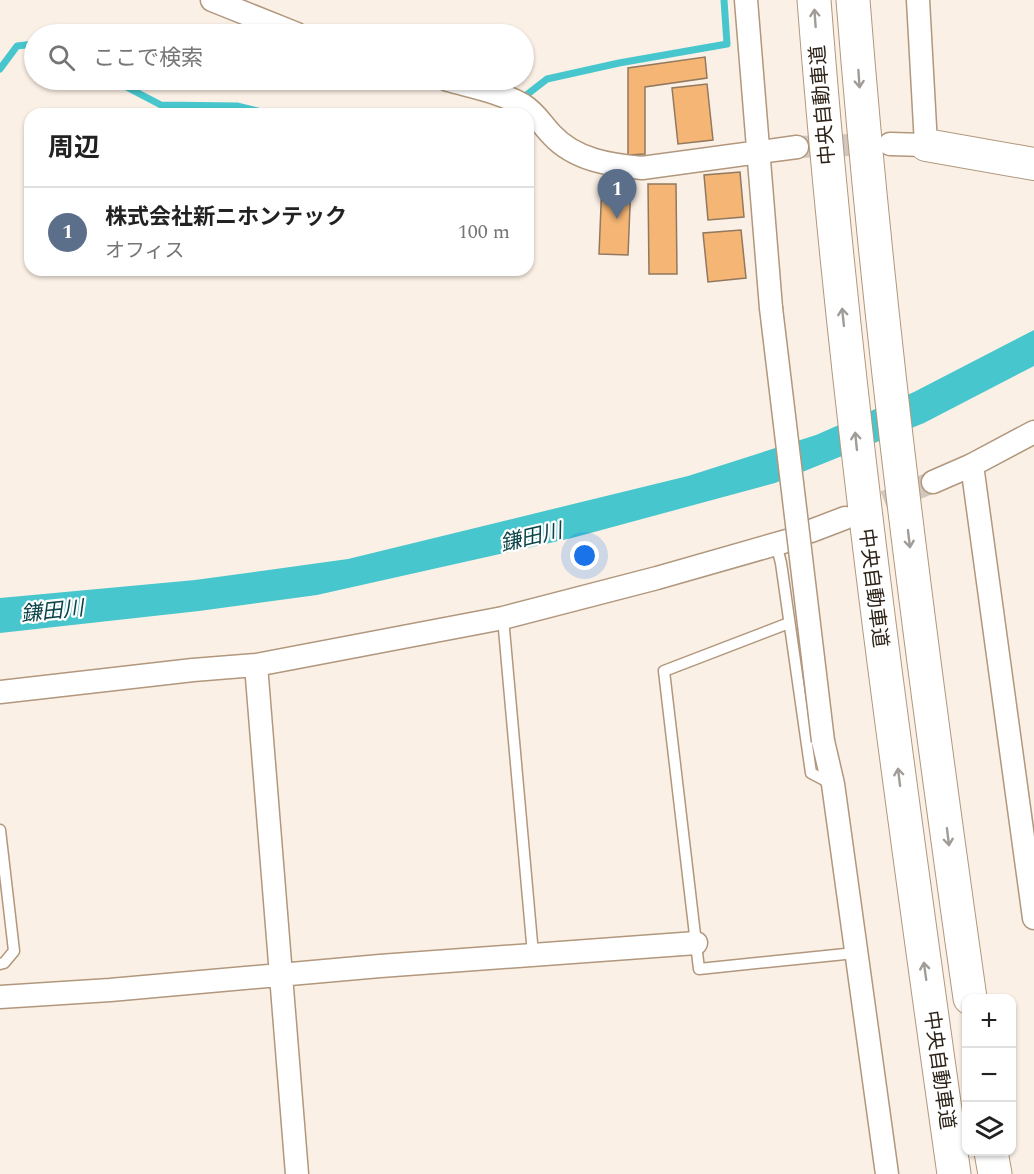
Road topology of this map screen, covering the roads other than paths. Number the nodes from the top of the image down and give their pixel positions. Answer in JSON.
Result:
{"nodes":[{"id":1,"x":212,"y":0,"type":"edge"},
{"id":2,"x":746,"y":0,"type":"edge"},
{"id":3,"x":814,"y":0,"type":"edge"},
{"id":4,"x":853,"y":0,"type":"edge"},
{"id":5,"x":918,"y":0,"type":"edge"},
{"id":6,"x":272,"y":24,"type":"edge"},
{"id":7,"x":479,"y":90,"type":"edge"},
{"id":8,"x":526,"y":108,"type":"edge"},
{"id":9,"x":534,"y":113,"type":"edge"},
{"id":10,"x":890,"y":144,"type":"tunnel mouth"},
{"id":11,"x":926,"y":145,"type":"junction"},
{"id":12,"x":797,"y":147,"type":"tunnel mouth"},
{"id":13,"x":758,"y":153,"type":"junction"},
{"id":14,"x":1034,"y":164,"type":"edge"},
{"id":15,"x":1034,"y":432,"type":"edge"},
{"id":16,"x":972,"y":465,"type":"junction"},
{"id":17,"x":933,"y":482,"type":"tunnel mouth"},
{"id":18,"x":854,"y":509,"type":"junction"},
{"id":19,"x":811,"y":531,"type":"dead end"},
{"id":20,"x":783,"y":542,"type":"joint"},
{"id":21,"x":503,"y":618,"type":"junction"},
{"id":22,"x":789,"y":623,"type":"junction"},
{"id":23,"x":256,"y":665,"type":"junction"},
{"id":24,"x":0,"y":692,"type":"edge"},
{"id":25,"x":833,"y":784,"type":"junction"},
{"id":26,"x":0,"y":830,"type":"edge"},
{"id":27,"x":1034,"y":918,"type":"edge"},
{"id":28,"x":696,"y":943,"type":"junction"},
{"id":29,"x":855,"y":953,"type":"junction"},
{"id":30,"x":533,"y":954,"type":"junction"},
{"id":31,"x":0,"y":964,"type":"edge"},
{"id":32,"x":281,"y":974,"type":"junction"},
{"id":33,"x":969,"y":994,"type":"edge"},
{"id":34,"x":0,"y":997,"type":"edge"},
{"id":35,"x":992,"y":1156,"type":"edge"},
{"id":36,"x":297,"y":1174,"type":"edge"},
{"id":37,"x":887,"y":1174,"type":"edge"},
{"id":38,"x":954,"y":1174,"type":"edge"},
{"id":39,"x":995,"y":1174,"type":"edge"}],
"edges":[{"from":1,"to":6,"type":"street"},
{"from":2,"to":13,"type":"street"},
{"from":18,"to":3,"type":"highway","name":"中央自動車道","one_way":true},
{"from":4,"to":33,"type":"highway","name":"中央自動車道","one_way":true},
{"from":5,"to":11,"type":"street"},
{"from":7,"to":8,"type":"street"},
{"from":9,"to":13,"type":"street"},
{"from":10,"to":11,"type":"street"},
{"from":11,"to":14,"type":"street"},
{"from":12,"to":13,"type":"street"},
{"from":13,"to":25,"type":"street","bridge":true},
{"from":15,"to":16,"type":"street"},
{"from":16,"to":17,"type":"street"},
{"from":16,"to":27,"type":"street"},
{"from":18,"to":19,"type":"street"},
{"from":38,"to":18,"type":"highway","name":"中央自動車道","one_way":true},
{"from":20,"to":21,"type":"street"},
{"from":20,"to":22,"type":"lane"},
{"from":21,"to":23,"type":"street"},
{"from":21,"to":30,"type":"lane"},
{"from":22,"to":25,"type":"lane"},
{"from":22,"to":28,"type":"lane"},
{"from":23,"to":24,"type":"street"},
{"from":23,"to":32,"type":"street"},
{"from":25,"to":29,"type":"street"},
{"from":26,"to":31,"type":"lane"},
{"from":28,"to":29,"type":"lane"},
{"from":28,"to":30,"type":"street"},
{"from":29,"to":37,"type":"street"},
{"from":30,"to":32,"type":"street"},
{"from":32,"to":34,"type":"street"},
{"from":32,"to":36,"type":"street"},
{"from":35,"to":39,"type":"highway"}]}
